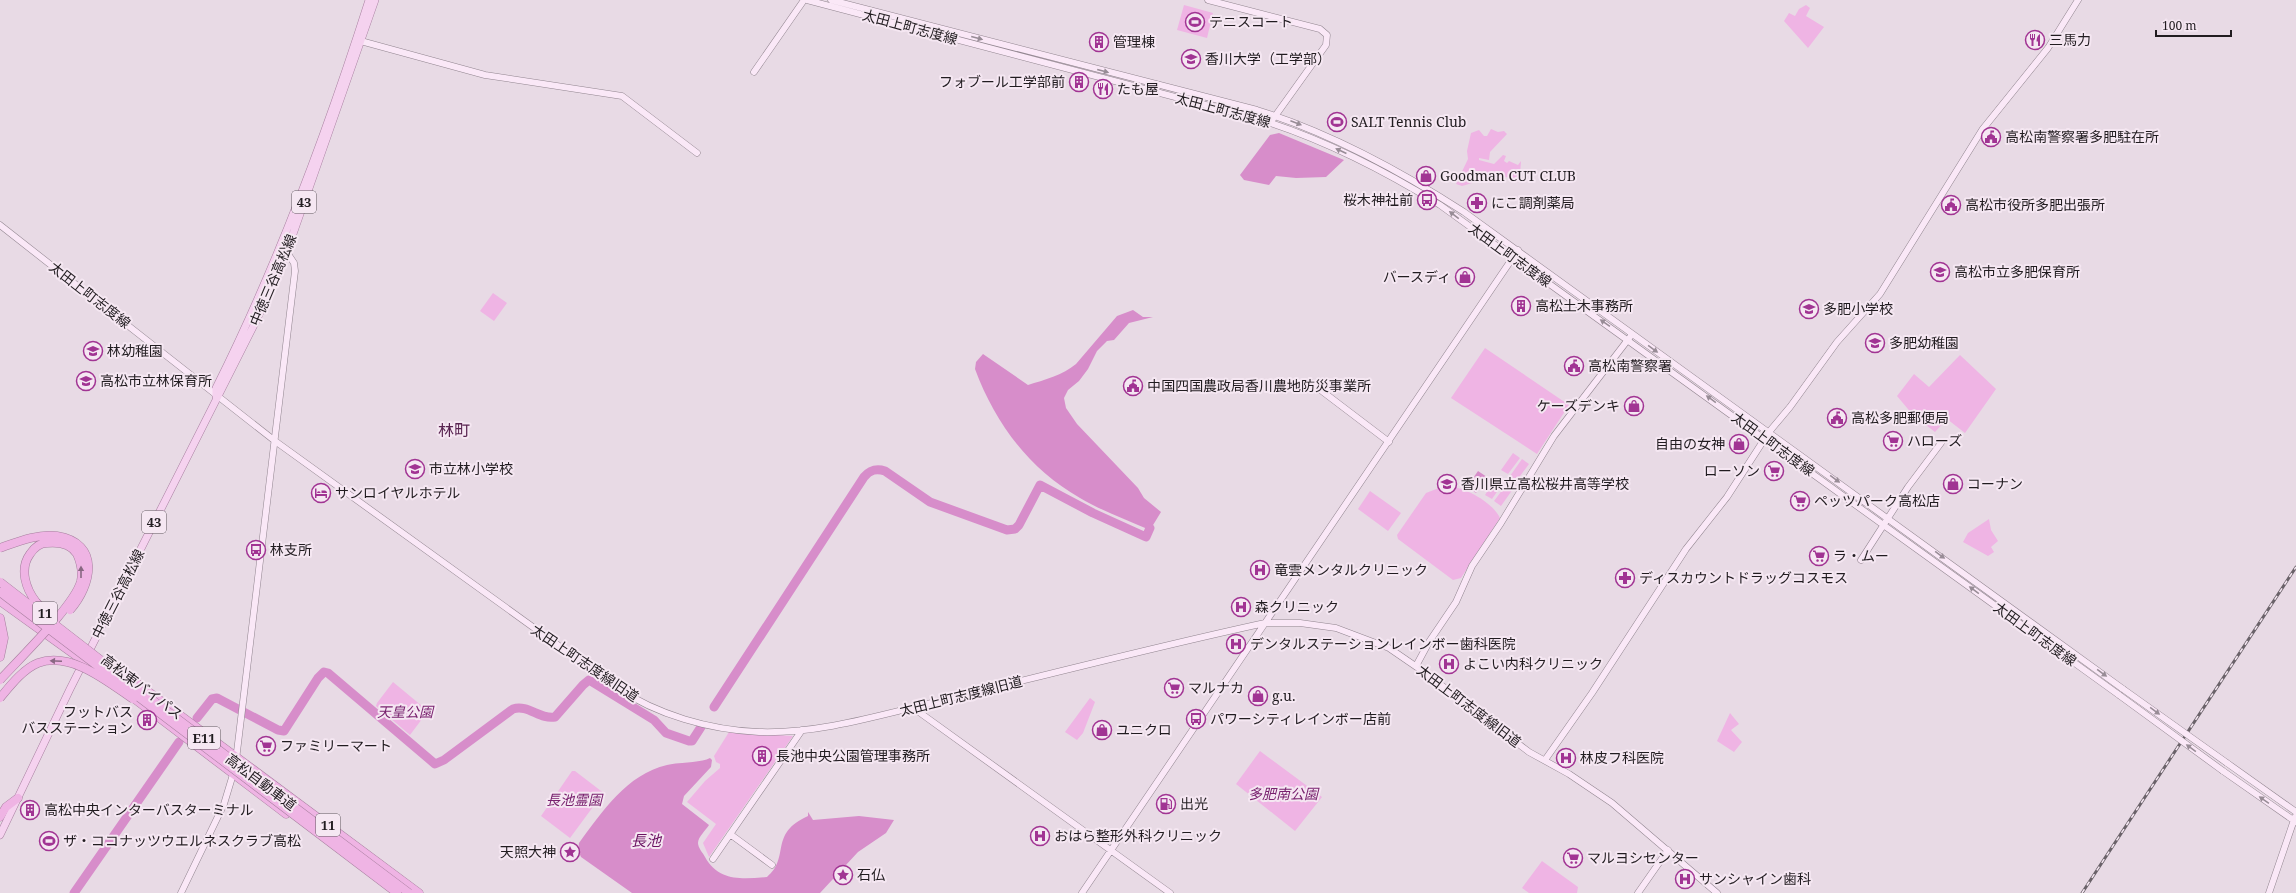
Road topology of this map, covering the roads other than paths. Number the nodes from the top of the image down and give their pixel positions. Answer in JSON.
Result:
{"nodes":[{"id":1,"x":369,"y":0,"type":"edge"},
{"id":2,"x":375,"y":0,"type":"edge"},
{"id":3,"x":804,"y":0,"type":"edge"},
{"id":4,"x":808,"y":0,"type":"edge"},
{"id":5,"x":831,"y":0,"type":"edge"},
{"id":6,"x":1208,"y":0,"type":"edge"},
{"id":7,"x":2078,"y":0,"type":"edge"},
{"id":8,"x":358,"y":40,"type":"junction"},
{"id":9,"x":754,"y":72,"type":"dead end"},
{"id":10,"x":1274,"y":116,"type":"junction"},
{"id":11,"x":1272,"y":123,"type":"junction"},
{"id":12,"x":697,"y":153,"type":"dead end"},
{"id":13,"x":0,"y":225,"type":"edge"},
{"id":14,"x":282,"y":245,"type":"junction"},
{"id":15,"x":1518,"y":250,"type":"junction"},
{"id":16,"x":286,"y":252,"type":"junction"},
{"id":17,"x":1513,"y":257,"type":"junction"},
{"id":18,"x":1565,"y":286,"type":"junction"},
{"id":19,"x":1560,"y":292,"type":"junction"},
{"id":20,"x":1630,"y":336,"type":"junction"},
{"id":21,"x":1310,"y":382,"type":"dead end"},
{"id":22,"x":216,"y":396,"type":"junction"},
{"id":23,"x":1769,"y":432,"type":"junction"},
{"id":24,"x":1765,"y":439,"type":"junction"},
{"id":25,"x":275,"y":441,"type":"junction"},
{"id":26,"x":1389,"y":442,"type":"junction"},
{"id":27,"x":1941,"y":443,"type":"dead end"},
{"id":28,"x":1888,"y":517,"type":"junction"},
{"id":29,"x":1883,"y":525,"type":"junction"},
{"id":30,"x":0,"y":548,"type":"edge"},
{"id":31,"x":1861,"y":560,"type":"dead end"},
{"id":32,"x":0,"y":580,"type":"edge"},
{"id":33,"x":0,"y":592,"type":"edge"},
{"id":34,"x":0,"y":601,"type":"edge"},
{"id":35,"x":0,"y":618,"type":"edge"},
{"id":36,"x":50,"y":620,"type":"junction"},
{"id":37,"x":1265,"y":623,"type":"junction"},
{"id":38,"x":91,"y":648,"type":"junction"},
{"id":39,"x":0,"y":657,"type":"edge"},
{"id":40,"x":84,"y":661,"type":"junction"},
{"id":41,"x":1416,"y":666,"type":"junction"},
{"id":42,"x":0,"y":680,"type":"edge"},
{"id":43,"x":0,"y":686,"type":"edge"},
{"id":44,"x":0,"y":698,"type":"edge"},
{"id":45,"x":912,"y":707,"type":"junction"},
{"id":46,"x":802,"y":730,"type":"junction"},
{"id":47,"x":206,"y":748,"type":"junction"},
{"id":48,"x":236,"y":758,"type":"junction"},
{"id":49,"x":1545,"y":760,"type":"junction"},
{"id":50,"x":233,"y":774,"type":"junction"},
{"id":51,"x":18,"y":798,"type":"junction"},
{"id":52,"x":2296,"y":813,"type":"edge"},
{"id":53,"x":0,"y":817,"type":"edge"},
{"id":54,"x":2295,"y":822,"type":"edge"},
{"id":55,"x":730,"y":834,"type":"junction"},
{"id":56,"x":0,"y":835,"type":"edge"},
{"id":57,"x":1668,"y":850,"type":"junction"},
{"id":58,"x":1111,"y":851,"type":"junction"},
{"id":59,"x":712,"y":859,"type":"dead end"},
{"id":60,"x":772,"y":865,"type":"dead end"},
{"id":61,"x":181,"y":893,"type":"edge"},
{"id":62,"x":391,"y":893,"type":"edge"},
{"id":63,"x":397,"y":893,"type":"edge"},
{"id":64,"x":409,"y":893,"type":"edge"},
{"id":65,"x":419,"y":893,"type":"edge"},
{"id":66,"x":1082,"y":893,"type":"edge"},
{"id":67,"x":1170,"y":893,"type":"edge"},
{"id":68,"x":1638,"y":893,"type":"edge"},
{"id":69,"x":1717,"y":893,"type":"edge"},
{"id":70,"x":2269,"y":893,"type":"edge"}],
"edges":[{"from":1,"to":8,"type":"main road","name":"中徳三谷高松線","number":"43"},
{"from":2,"to":8,"type":"main road","name":"中徳三谷高松線","number":"43"},
{"from":3,"to":9,"type":"street"},
{"from":4,"to":11,"type":"street","name":"太田上町志度線"},
{"from":5,"to":10,"type":"street","name":"太田上町志度線","one_way":true},
{"from":6,"to":10,"type":"street"},
{"from":7,"to":23,"type":"street"},
{"from":8,"to":12,"type":"street"},
{"from":8,"to":14,"type":"main road","name":"中徳三谷高松線","number":"43"},
{"from":8,"to":16,"type":"main road","name":"中徳三谷高松線","number":"43"},
{"from":10,"to":11,"type":"street"},
{"from":10,"to":15,"type":"street","name":"太田上町志度線","one_way":true},
{"from":17,"to":11,"type":"street","name":"太田上町志度線","one_way":true},
{"from":13,"to":22,"type":"street","name":"太田上町志度線"},
{"from":14,"to":16,"type":"street"},
{"from":14,"to":22,"type":"main road","name":"中徳三谷高松線","number":"43"},
{"from":15,"to":17,"type":"street"},
{"from":15,"to":18,"type":"street","name":"太田上町志度線"},
{"from":16,"to":22,"type":"main road","name":"中徳三谷高松線","number":"43"},
{"from":16,"to":25,"type":"street"},
{"from":17,"to":19,"type":"street","name":"太田上町志度線"},
{"from":17,"to":26,"type":"street"},
{"from":18,"to":19,"type":"street"},
{"from":18,"to":20,"type":"street","name":"太田上町志度線"},
{"from":20,"to":19,"type":"street","name":"太田上町志度線","one_way":true},
{"from":20,"to":23,"type":"street","name":"太田上町志度線","one_way":true},
{"from":24,"to":20,"type":"street","name":"太田上町志度線","one_way":true},
{"from":20,"to":41,"type":"street"},
{"from":21,"to":26,"type":"street"},
{"from":22,"to":25,"type":"street","name":"太田上町志度線旧道"},
{"from":22,"to":38,"type":"main road","name":"中徳三谷高松線","number":"43"},
{"from":23,"to":24,"type":"street"},
{"from":23,"to":28,"type":"street","name":"太田上町志度線","one_way":true},
{"from":24,"to":29,"type":"street","name":"太田上町志度線"},
{"from":24,"to":49,"type":"street"},
{"from":25,"to":46,"type":"street","name":"太田上町志度線旧道"},
{"from":25,"to":48,"type":"street"},
{"from":26,"to":37,"type":"street"},
{"from":27,"to":28,"type":"street"},
{"from":28,"to":29,"type":"street"},
{"from":28,"to":52,"type":"street","name":"太田上町志度線","one_way":true,"bridge":true},
{"from":29,"to":31,"type":"street"},
{"from":54,"to":29,"type":"street","name":"太田上町志度線","one_way":true,"bridge":true},
{"from":30,"to":43,"type":"highway","bridge":true},
{"from":32,"to":36,"type":"highway","name":"高松自動車道","number":"E11","bridge":true},
{"from":32,"to":38,"type":"highway","name":"高松東バイパス","number":"11"},
{"from":33,"to":47,"type":"highway","name":"高松自動車道","number":"E11","bridge":true},
{"from":34,"to":40,"type":"highway","name":"高松東バイパス","number":"11"},
{"from":35,"to":39,"type":"highway"},
{"from":42,"to":36,"type":"highway","one_way":true,"bridge":true},
{"from":36,"to":64,"type":"highway","name":"高松自動車道","number":"E11","bridge":true},
{"from":37,"to":41,"type":"street","name":"太田上町志度線旧道"},
{"from":37,"to":45,"type":"street","name":"太田上町志度線旧道"},
{"from":37,"to":58,"type":"street"},
{"from":38,"to":40,"type":"main road","name":"中徳三谷高松線","number":"43"},
{"from":38,"to":48,"type":"highway","name":"高松東バイパス","number":"11"},
{"from":40,"to":50,"type":"highway","name":"高松東バイパス","number":"11"},
{"from":40,"to":51,"type":"main road","name":"中徳三谷高松線","number":"43"},
{"from":41,"to":49,"type":"street","name":"太田上町志度線旧道"},
{"from":47,"to":44,"type":"highway","one_way":true,"bridge":true},
{"from":45,"to":46,"type":"street","name":"太田上町志度線旧道"},
{"from":45,"to":58,"type":"street"},
{"from":46,"to":55,"type":"street"},
{"from":47,"to":63,"type":"highway","name":"高松自動車道","number":"E11","bridge":true},
{"from":48,"to":50,"type":"street"},
{"from":48,"to":65,"type":"highway","name":"高松東バイパス","number":"11"},
{"from":49,"to":57,"type":"street","name":"太田上町志度線旧道"},
{"from":50,"to":61,"type":"street"},
{"from":50,"to":62,"type":"highway","name":"高松東バイパス","number":"11"},
{"from":51,"to":53,"type":"highway"},
{"from":51,"to":56,"type":"main road","name":"中徳三谷高松線","number":"43"},
{"from":52,"to":54,"type":"street"},
{"from":54,"to":70,"type":"street"},
{"from":55,"to":59,"type":"street"},
{"from":55,"to":60,"type":"street"},
{"from":57,"to":68,"type":"street"},
{"from":57,"to":69,"type":"street","name":"太田上町志度線旧道"},
{"from":58,"to":66,"type":"street"},
{"from":58,"to":67,"type":"street"}]}
